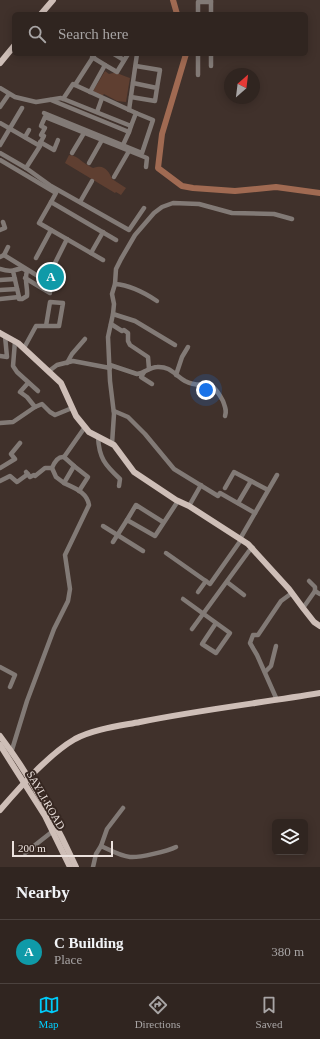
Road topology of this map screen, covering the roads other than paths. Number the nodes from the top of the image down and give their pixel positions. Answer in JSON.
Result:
{"nodes":[{"id":1,"x":53,"y":0,"type":"edge"},
{"id":2,"x":211,"y":1,"type":"edge"},
{"id":3,"x":43,"y":12,"type":"edge"},
{"id":4,"x":198,"y":12,"type":"edge"},
{"id":5,"x":211,"y":12,"type":"edge"},
{"id":6,"x":12,"y":48,"type":"edge"},
{"id":7,"x":94,"y":56,"type":"edge"},
{"id":8,"x":117,"y":56,"type":"edge"},
{"id":9,"x":127,"y":56,"type":"edge"},
{"id":10,"x":138,"y":56,"type":"edge"},
{"id":11,"x":198,"y":56,"type":"edge"},
{"id":12,"x":211,"y":56,"type":"edge"},
{"id":13,"x":124,"y":60,"type":"junction"},
{"id":14,"x":0,"y":63,"type":"edge"},
{"id":15,"x":105,"y":65,"type":"junction"},
{"id":16,"x":136,"y":66,"type":"junction"},
{"id":17,"x":211,"y":66,"type":"dead end"},
{"id":18,"x":198,"y":76,"type":"dead end"},
{"id":19,"x":133,"y":83,"type":"junction"},
{"id":20,"x":75,"y":85,"type":"junction"},
{"id":21,"x":0,"y":88,"type":"edge"},
{"id":22,"x":157,"y":88,"type":"junction"},
{"id":23,"x":90,"y":92,"type":"junction"},
{"id":24,"x":9,"y":94,"type":"junction"},
{"id":25,"x":131,"y":97,"type":"junction"},
{"id":26,"x":102,"y":98,"type":"junction"},
{"id":27,"x":64,"y":99,"type":"junction"},
{"id":28,"x":50,"y":100,"type":"junction"},
{"id":29,"x":0,"y":107,"type":"edge"},
{"id":30,"x":22,"y":108,"type":"dead end"},
{"id":31,"x":129,"y":110,"type":"junction"},
{"id":32,"x":44,"y":112,"type":"dead end"},
{"id":33,"x":97,"y":112,"type":"junction"},
{"id":34,"x":136,"y":113,"type":"junction"},
{"id":35,"x":0,"y":123,"type":"edge"},
{"id":36,"x":131,"y":126,"type":"junction"},
{"id":37,"x":10,"y":129,"type":"junction"},
{"id":38,"x":29,"y":130,"type":"dead end"},
{"id":39,"x":128,"y":132,"type":"junction"},
{"id":40,"x":84,"y":133,"type":"junction"},
{"id":41,"x":25,"y":137,"type":"junction"},
{"id":42,"x":58,"y":140,"type":"dead end"},
{"id":43,"x":102,"y":140,"type":"junction"},
{"id":44,"x":39,"y":144,"type":"junction"},
{"id":45,"x":0,"y":145,"type":"edge"},
{"id":46,"x":123,"y":145,"type":"junction"},
{"id":47,"x":129,"y":151,"type":"junction"},
{"id":48,"x":0,"y":153,"type":"edge"},
{"id":49,"x":72,"y":153,"type":"dead end"},
{"id":50,"x":0,"y":160,"type":"edge"},
{"id":51,"x":89,"y":163,"type":"dead end"},
{"id":52,"x":146,"y":167,"type":"dead end"},
{"id":53,"x":26,"y":168,"type":"junction"},
{"id":54,"x":114,"y":177,"type":"dead end"},
{"id":55,"x":92,"y":181,"type":"dead end"},
{"id":56,"x":51,"y":202,"type":"junction"},
{"id":57,"x":80,"y":202,"type":"junction"},
{"id":58,"x":144,"y":208,"type":"dead end"},
{"id":59,"x":292,"y":219,"type":"dead end"},
{"id":60,"x":3,"y":222,"type":"dead end"},
{"id":61,"x":0,"y":230,"type":"edge"},
{"id":62,"x":51,"y":230,"type":"junction"},
{"id":63,"x":103,"y":232,"type":"junction"},
{"id":64,"x":67,"y":239,"type":"junction"},
{"id":65,"x":116,"y":240,"type":"dead end"},
{"id":66,"x":8,"y":247,"type":"dead end"},
{"id":67,"x":91,"y":253,"type":"junction"},
{"id":68,"x":2,"y":256,"type":"edge"},
{"id":69,"x":36,"y":258,"type":"dead end"},
{"id":70,"x":103,"y":260,"type":"dead end"},
{"id":71,"x":53,"y":267,"type":"dead end"},
{"id":72,"x":0,"y":269,"type":"edge"},
{"id":73,"x":13,"y":271,"type":"junction"},
{"id":74,"x":25,"y":278,"type":"junction"},
{"id":75,"x":15,"y":279,"type":"junction"},
{"id":76,"x":0,"y":280,"type":"edge"},
{"id":77,"x":115,"y":284,"type":"junction"},
{"id":78,"x":54,"y":286,"type":"dead end"},
{"id":79,"x":17,"y":289,"type":"junction"},
{"id":80,"x":0,"y":290,"type":"edge"},
{"id":81,"x":50,"y":293,"type":"dead end"},
{"id":82,"x":19,"y":297,"type":"junction"},
{"id":83,"x":0,"y":298,"type":"edge"},
{"id":84,"x":157,"y":301,"type":"dead end"},
{"id":85,"x":113,"y":314,"type":"junction"},
{"id":86,"x":111,"y":324,"type":"junction"},
{"id":87,"x":46,"y":326,"type":"junction"},
{"id":88,"x":3,"y":337,"type":"edge"},
{"id":89,"x":85,"y":339,"type":"dead end"},
{"id":90,"x":15,"y":341,"type":"junction"},
{"id":91,"x":174,"y":345,"type":"dead end"},
{"id":92,"x":188,"y":347,"type":"dead end"},
{"id":93,"x":24,"y":348,"type":"junction"},
{"id":94,"x":0,"y":356,"type":"edge"},
{"id":95,"x":67,"y":363,"type":"junction"},
{"id":96,"x":110,"y":366,"type":"junction"},
{"id":97,"x":149,"y":369,"type":"junction"},
{"id":98,"x":49,"y":371,"type":"junction"},
{"id":99,"x":144,"y":372,"type":"junction"},
{"id":100,"x":176,"y":375,"type":"junction"},
{"id":101,"x":28,"y":383,"type":"junction"},
{"id":102,"x":152,"y":384,"type":"dead end"},
{"id":103,"x":38,"y":391,"type":"dead end"},
{"id":104,"x":36,"y":407,"type":"junction"},
{"id":105,"x":72,"y":408,"type":"junction"},
{"id":106,"x":114,"y":411,"type":"junction"},
{"id":107,"x":225,"y":416,"type":"dead end"},
{"id":108,"x":0,"y":423,"type":"edge"},
{"id":109,"x":85,"y":427,"type":"junction"},
{"id":110,"x":98,"y":437,"type":"junction"},
{"id":111,"x":20,"y":443,"type":"dead end"},
{"id":112,"x":112,"y":444,"type":"junction"},
{"id":113,"x":64,"y":457,"type":"junction"},
{"id":114,"x":74,"y":466,"type":"junction"},
{"id":115,"x":0,"y":468,"type":"edge"},
{"id":116,"x":52,"y":468,"type":"junction"},
{"id":117,"x":277,"y":474,"type":"dead end"},
{"id":118,"x":0,"y":481,"type":"edge"},
{"id":119,"x":251,"y":481,"type":"junction"},
{"id":120,"x":64,"y":483,"type":"junction"},
{"id":121,"x":119,"y":486,"type":"dead end"},
{"id":122,"x":201,"y":486,"type":"junction"},
{"id":123,"x":225,"y":488,"type":"dead end"},
{"id":124,"x":268,"y":490,"type":"junction"},
{"id":125,"x":80,"y":491,"type":"junction"},
{"id":126,"x":178,"y":501,"type":"junction"},
{"id":127,"x":238,"y":503,"type":"junction"},
{"id":128,"x":189,"y":506,"type":"junction"},
{"id":129,"x":255,"y":513,"type":"junction"},
{"id":130,"x":127,"y":520,"type":"junction"},
{"id":131,"x":163,"y":522,"type":"junction"},
{"id":132,"x":103,"y":526,"type":"dead end"},
{"id":133,"x":117,"y":535,"type":"junction"},
{"id":134,"x":241,"y":539,"type":"junction"},
{"id":135,"x":113,"y":542,"type":"dead end"},
{"id":136,"x":253,"y":548,"type":"junction"},
{"id":137,"x":143,"y":551,"type":"dead end"},
{"id":138,"x":166,"y":553,"type":"dead end"},
{"id":139,"x":206,"y":581,"type":"junction"},
{"id":140,"x":309,"y":581,"type":"dead end"},
{"id":141,"x":227,"y":582,"type":"junction"},
{"id":142,"x":315,"y":591,"type":"junction"},
{"id":143,"x":198,"y":592,"type":"dead end"},
{"id":144,"x":292,"y":593,"type":"junction"},
{"id":145,"x":320,"y":594,"type":"edge"},
{"id":146,"x":244,"y":595,"type":"dead end"},
{"id":147,"x":184,"y":599,"type":"dead end"},
{"id":148,"x":303,"y":608,"type":"junction"},
{"id":149,"x":204,"y":613,"type":"junction"},
{"id":150,"x":216,"y":623,"type":"junction"},
{"id":151,"x":320,"y":626,"type":"edge"},
{"id":152,"x":192,"y":629,"type":"dead end"},
{"id":153,"x":276,"y":646,"type":"dead end"},
{"id":154,"x":0,"y":667,"type":"edge"},
{"id":155,"x":264,"y":672,"type":"junction"},
{"id":156,"x":10,"y":687,"type":"dead end"},
{"id":157,"x":320,"y":693,"type":"edge"},
{"id":158,"x":277,"y":700,"type":"junction"},
{"id":159,"x":0,"y":736,"type":"edge"},
{"id":160,"x":0,"y":745,"type":"edge"},
{"id":161,"x":10,"y":755,"type":"junction"},
{"id":162,"x":27,"y":780,"type":"junction"},
{"id":163,"x":123,"y":808,"type":"dead end"},
{"id":164,"x":0,"y":810,"type":"edge"},
{"id":165,"x":53,"y":831,"type":"junction"},
{"id":166,"x":101,"y":846,"type":"junction"},
{"id":167,"x":176,"y":847,"type":"dead end"},
{"id":168,"x":25,"y":853,"type":"dead end"},
{"id":169,"x":70,"y":867,"type":"edge"},
{"id":170,"x":76,"y":867,"type":"edge"},
{"id":171,"x":93,"y":867,"type":"edge"}],
"edges":[{"from":1,"to":3,"type":"main road"},
{"from":2,"to":4,"type":"street"},
{"from":2,"to":5,"type":"street"},
{"from":6,"to":14,"type":"main road"},
{"from":7,"to":15,"type":"street"},
{"from":7,"to":20,"type":"street"},
{"from":8,"to":13,"type":"street"},
{"from":9,"to":13,"type":"street"},
{"from":10,"to":16,"type":"street"},
{"from":11,"to":18,"type":"street"},
{"from":12,"to":17,"type":"street"},
{"from":13,"to":15,"type":"street"},
{"from":15,"to":23,"type":"street"},
{"from":16,"to":19,"type":"street"},
{"from":16,"to":22,"type":"street"},
{"from":19,"to":22,"type":"street"},
{"from":19,"to":25,"type":"street"},
{"from":20,"to":23,"type":"street"},
{"from":20,"to":27,"type":"street"},
{"from":21,"to":24,"type":"street"},
{"from":22,"to":25,"type":"street"},
{"from":23,"to":26,"type":"street"},
{"from":24,"to":28,"type":"street"},
{"from":24,"to":29,"type":"street"},
{"from":25,"to":31,"type":"street"},
{"from":26,"to":31,"type":"street"},
{"from":26,"to":33,"type":"street"},
{"from":27,"to":28,"type":"street"},
{"from":27,"to":33,"type":"street"},
{"from":28,"to":39,"type":"street"},
{"from":30,"to":37,"type":"street"},
{"from":31,"to":34,"type":"street"},
{"from":32,"to":46,"type":"street"},
{"from":33,"to":36,"type":"street"},
{"from":34,"to":36,"type":"street"},
{"from":34,"to":46,"type":"street"},
{"from":35,"to":37,"type":"street"},
{"from":36,"to":39,"type":"street"},
{"from":37,"to":41,"type":"street"},
{"from":37,"to":45,"type":"street"},
{"from":38,"to":41,"type":"street"},
{"from":39,"to":46,"type":"street"},
{"from":40,"to":43,"type":"street"},
{"from":40,"to":44,"type":"street"},
{"from":40,"to":49,"type":"street"},
{"from":41,"to":44,"type":"street"},
{"from":42,"to":44,"type":"street"},
{"from":43,"to":47,"type":"street"},
{"from":43,"to":51,"type":"street"},
{"from":44,"to":53,"type":"street"},
{"from":47,"to":52,"type":"street"},
{"from":47,"to":54,"type":"street"},
{"from":48,"to":53,"type":"street"},
{"from":50,"to":56,"type":"street"},
{"from":53,"to":57,"type":"street"},
{"from":55,"to":57,"type":"street"},
{"from":56,"to":62,"type":"street"},
{"from":56,"to":63,"type":"street"},
{"from":57,"to":58,"type":"street"},
{"from":59,"to":77,"type":"street"},
{"from":60,"to":61,"type":"street"},
{"from":62,"to":64,"type":"street"},
{"from":62,"to":69,"type":"street"},
{"from":63,"to":65,"type":"street"},
{"from":63,"to":67,"type":"street"},
{"from":64,"to":67,"type":"street"},
{"from":64,"to":71,"type":"street"},
{"from":66,"to":68,"type":"street"},
{"from":67,"to":70,"type":"street"},
{"from":68,"to":78,"type":"street"},
{"from":72,"to":73,"type":"street"},
{"from":73,"to":74,"type":"street"},
{"from":73,"to":75,"type":"street"},
{"from":74,"to":81,"type":"street"},
{"from":74,"to":82,"type":"street"},
{"from":75,"to":76,"type":"street"},
{"from":75,"to":79,"type":"street"},
{"from":77,"to":84,"type":"street"},
{"from":77,"to":85,"type":"street"},
{"from":79,"to":80,"type":"street"},
{"from":79,"to":82,"type":"street"},
{"from":82,"to":83,"type":"street"},
{"from":85,"to":86,"type":"street"},
{"from":85,"to":91,"type":"street"},
{"from":86,"to":96,"type":"street"},
{"from":86,"to":97,"type":"street"},
{"from":87,"to":87,"type":"street"},
{"from":87,"to":93,"type":"street"},
{"from":88,"to":90,"type":"main road"},
{"from":88,"to":94,"type":"street"},
{"from":89,"to":95,"type":"street"},
{"from":90,"to":93,"type":"main road"},
{"from":90,"to":101,"type":"street"},
{"from":92,"to":100,"type":"street"},
{"from":93,"to":98,"type":"main road"},
{"from":95,"to":96,"type":"street"},
{"from":95,"to":98,"type":"street"},
{"from":96,"to":99,"type":"street"},
{"from":96,"to":106,"type":"street"},
{"from":97,"to":99,"type":"street"},
{"from":97,"to":100,"type":"street"},
{"from":98,"to":105,"type":"main road"},
{"from":99,"to":102,"type":"street"},
{"from":100,"to":107,"type":"street"},
{"from":101,"to":103,"type":"street"},
{"from":101,"to":104,"type":"street"},
{"from":104,"to":105,"type":"street"},
{"from":104,"to":108,"type":"street"},
{"from":105,"to":109,"type":"main road"},
{"from":106,"to":112,"type":"street"},
{"from":106,"to":122,"type":"street"},
{"from":109,"to":110,"type":"main road"},
{"from":109,"to":113,"type":"street"},
{"from":110,"to":112,"type":"main road"},
{"from":110,"to":121,"type":"street"},
{"from":111,"to":115,"type":"street"},
{"from":112,"to":126,"type":"main road"},
{"from":113,"to":114,"type":"street"},
{"from":113,"to":116,"type":"street"},
{"from":114,"to":120,"type":"street"},
{"from":114,"to":125,"type":"street"},
{"from":116,"to":118,"type":"street"},
{"from":116,"to":120,"type":"street"},
{"from":117,"to":124,"type":"street"},
{"from":119,"to":123,"type":"street"},
{"from":119,"to":124,"type":"street"},
{"from":119,"to":127,"type":"street"},
{"from":120,"to":125,"type":"street"},
{"from":122,"to":127,"type":"street"},
{"from":122,"to":128,"type":"street"},
{"from":124,"to":129,"type":"street"},
{"from":125,"to":161,"type":"street"},
{"from":126,"to":128,"type":"main road"},
{"from":126,"to":131,"type":"street"},
{"from":127,"to":129,"type":"street"},
{"from":128,"to":134,"type":"main road"},
{"from":129,"to":134,"type":"street"},
{"from":130,"to":131,"type":"street"},
{"from":130,"to":131,"type":"street"},
{"from":130,"to":133,"type":"street"},
{"from":132,"to":133,"type":"street"},
{"from":133,"to":135,"type":"street"},
{"from":133,"to":137,"type":"street"},
{"from":134,"to":136,"type":"main road"},
{"from":134,"to":139,"type":"street"},
{"from":136,"to":141,"type":"street"},
{"from":136,"to":144,"type":"main road"},
{"from":138,"to":139,"type":"street"},
{"from":139,"to":143,"type":"street"},
{"from":140,"to":142,"type":"street"},
{"from":141,"to":146,"type":"street"},
{"from":141,"to":149,"type":"street"},
{"from":142,"to":145,"type":"street"},
{"from":142,"to":148,"type":"street"},
{"from":144,"to":148,"type":"main road"},
{"from":144,"to":155,"type":"street"},
{"from":147,"to":149,"type":"street"},
{"from":148,"to":151,"type":"main road"},
{"from":149,"to":150,"type":"street"},
{"from":149,"to":152,"type":"street"},
{"from":150,"to":150,"type":"street"},
{"from":153,"to":155,"type":"street"},
{"from":154,"to":156,"type":"street"},
{"from":155,"to":158,"type":"street"},
{"from":157,"to":158,"type":"main road"},
{"from":158,"to":162,"type":"main road"},
{"from":159,"to":161,"type":"main road"},
{"from":160,"to":161,"type":"main road","name":"SAYLI ROAD"},
{"from":161,"to":162,"type":"main road","name":"SAYLI ROAD"},
{"from":162,"to":164,"type":"main road"},
{"from":162,"to":165,"type":"main road","name":"SAYLI ROAD"},
{"from":162,"to":170,"type":"main road"},
{"from":163,"to":166,"type":"street"},
{"from":165,"to":168,"type":"street"},
{"from":165,"to":169,"type":"main road","name":"SAYLI ROAD"},
{"from":166,"to":167,"type":"street"},
{"from":166,"to":171,"type":"street"}]}
